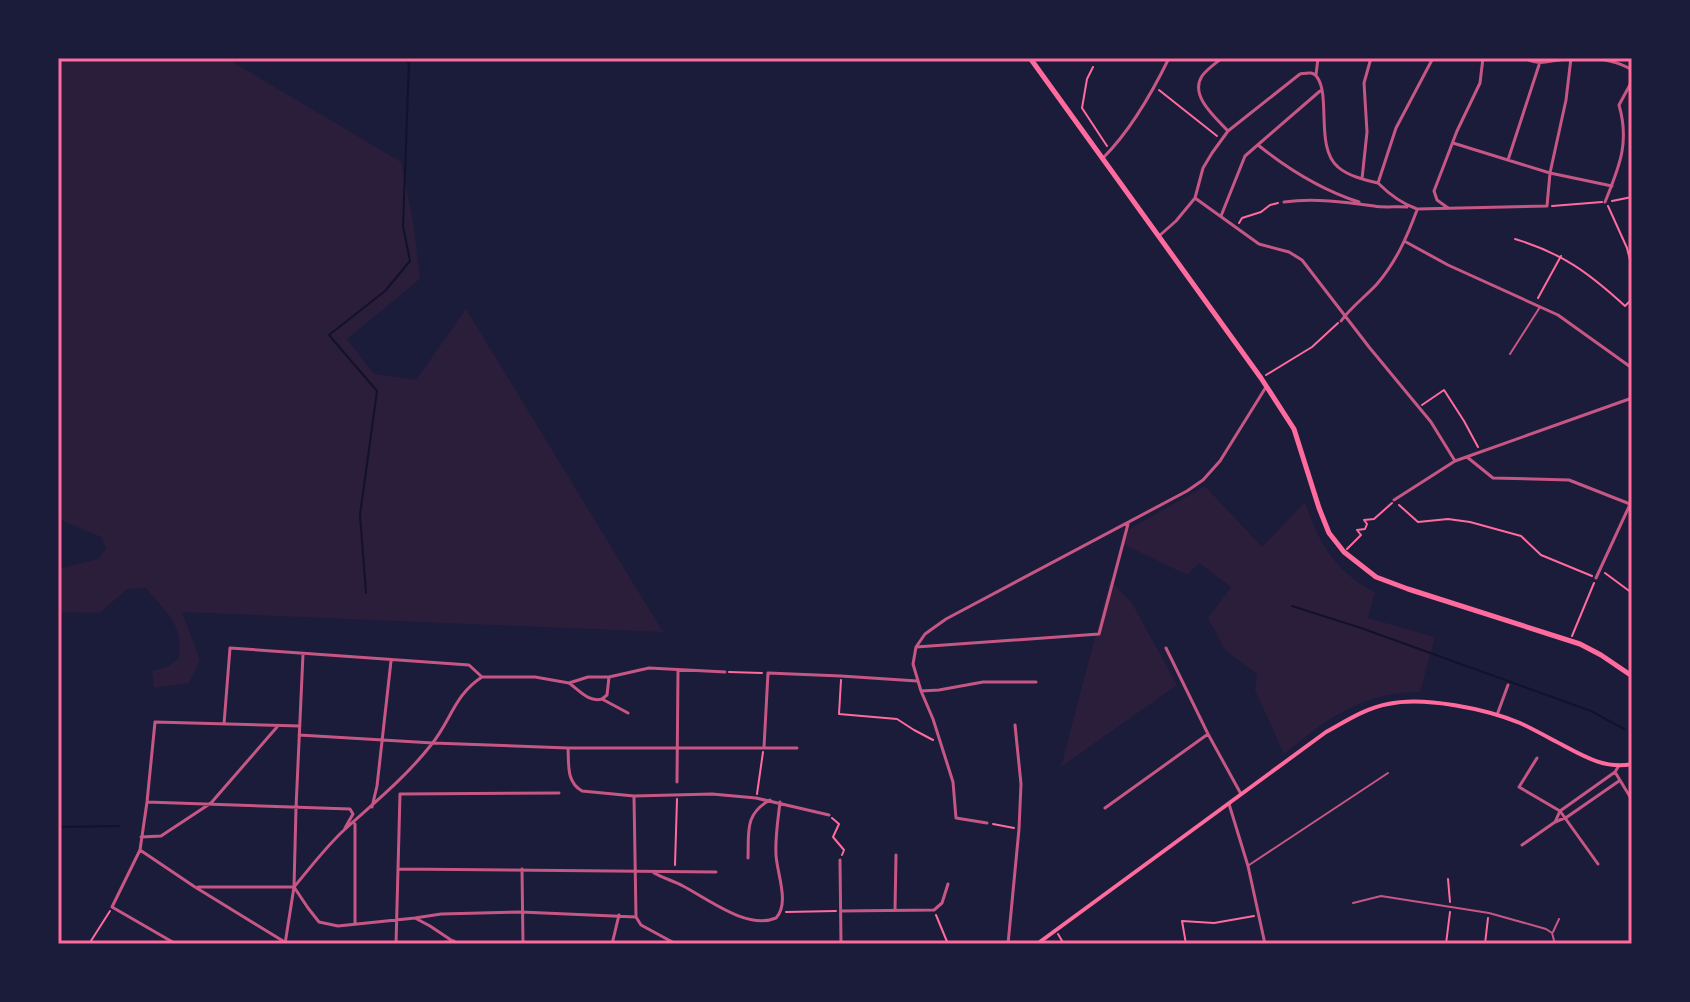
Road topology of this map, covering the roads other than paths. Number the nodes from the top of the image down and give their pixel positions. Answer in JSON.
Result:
{"nodes":[{"id":1,"x":1030,"y":58,"type":"edge"},
{"id":2,"x":1169,"y":58,"type":"edge"},
{"id":3,"x":1222,"y":58,"type":"edge"},
{"id":4,"x":1318,"y":58,"type":"edge"},
{"id":5,"x":1371,"y":58,"type":"edge"},
{"id":6,"x":1433,"y":58,"type":"edge"},
{"id":7,"x":1483,"y":58,"type":"edge"},
{"id":8,"x":1571,"y":58,"type":"edge"},
{"id":9,"x":1526,"y":59,"type":"edge"},
{"id":10,"x":1540,"y":64,"type":"junction"},
{"id":11,"x":1632,"y":70,"type":"edge"},
{"id":12,"x":1316,"y":75,"type":"junction"},
{"id":13,"x":1632,"y":81,"type":"edge"},
{"id":14,"x":1321,"y":89,"type":"junction"},
{"id":15,"x":1228,"y":131,"type":"junction"},
{"id":16,"x":1453,"y":143,"type":"junction"},
{"id":17,"x":1258,"y":145,"type":"junction"},
{"id":18,"x":1103,"y":158,"type":"junction"},
{"id":19,"x":1508,"y":160,"type":"junction"},
{"id":20,"x":1550,"y":173,"type":"junction"},
{"id":21,"x":1362,"y":179,"type":"junction"},
{"id":22,"x":1378,"y":183,"type":"junction"},
{"id":23,"x":1612,"y":186,"type":"junction"},
{"id":24,"x":1195,"y":198,"type":"junction"},
{"id":25,"x":1284,"y":202,"type":"road end"},
{"id":26,"x":1605,"y":202,"type":"road end"},
{"id":27,"x":1364,"y":203,"type":"junction"},
{"id":28,"x":1409,"y":207,"type":"junction"},
{"id":29,"x":1448,"y":208,"type":"junction"},
{"id":30,"x":1417,"y":209,"type":"junction"},
{"id":31,"x":1221,"y":216,"type":"junction"},
{"id":32,"x":1159,"y":236,"type":"junction"},
{"id":33,"x":1406,"y":242,"type":"junction"},
{"id":34,"x":1540,"y":306,"type":"junction"},
{"id":35,"x":1345,"y":315,"type":"junction"},
{"id":36,"x":1341,"y":321,"type":"road end"},
{"id":37,"x":1510,"y":354,"type":"dead end"},
{"id":38,"x":1632,"y":368,"type":"edge"},
{"id":39,"x":1266,"y":387,"type":"junction"},
{"id":40,"x":1632,"y":398,"type":"edge"},
{"id":41,"x":1467,"y":457,"type":"junction"},
{"id":42,"x":1455,"y":461,"type":"junction"},
{"id":43,"x":1394,"y":500,"type":"road end"},
{"id":44,"x":1631,"y":502,"type":"edge"},
{"id":45,"x":1128,"y":522,"type":"junction"},
{"id":46,"x":1596,"y":578,"type":"road end"},
{"id":47,"x":916,"y":647,"type":"junction"},
{"id":48,"x":1166,"y":648,"type":"dead end"},
{"id":49,"x":303,"y":654,"type":"junction"},
{"id":50,"x":391,"y":661,"type":"junction"},
{"id":51,"x":678,"y":670,"type":"junction"},
{"id":52,"x":725,"y":672,"type":"road end"},
{"id":53,"x":1632,"y":676,"type":"edge"},
{"id":54,"x":482,"y":677,"type":"junction"},
{"id":55,"x":609,"y":677,"type":"junction"},
{"id":56,"x":917,"y":681,"type":"junction"},
{"id":57,"x":1036,"y":682,"type":"dead end"},
{"id":58,"x":569,"y":683,"type":"junction"},
{"id":59,"x":1508,"y":685,"type":"dead end"},
{"id":60,"x":921,"y":691,"type":"junction"},
{"id":61,"x":602,"y":699,"type":"junction"},
{"id":62,"x":628,"y":713,"type":"dead end"},
{"id":63,"x":1497,"y":715,"type":"junction"},
{"id":64,"x":224,"y":724,"type":"junction"},
{"id":65,"x":1015,"y":725,"type":"dead end"},
{"id":66,"x":277,"y":726,"type":"junction"},
{"id":67,"x":300,"y":726,"type":"junction"},
{"id":68,"x":1208,"y":734,"type":"junction"},
{"id":69,"x":299,"y":735,"type":"junction"},
{"id":70,"x":383,"y":738,"type":"junction"},
{"id":71,"x":433,"y":743,"type":"junction"},
{"id":72,"x":764,"y":747,"type":"junction"},
{"id":73,"x":568,"y":748,"type":"junction"},
{"id":74,"x":797,"y":748,"type":"dead end"},
{"id":75,"x":678,"y":749,"type":"junction"},
{"id":76,"x":1537,"y":758,"type":"dead end"},
{"id":77,"x":1632,"y":764,"type":"edge"},
{"id":78,"x":1616,"y":769,"type":"junction"},
{"id":79,"x":1388,"y":773,"type":"dead end"},
{"id":80,"x":1619,"y":781,"type":"junction"},
{"id":81,"x":677,"y":782,"type":"dead end"},
{"id":82,"x":1587,"y":792,"type":"junction"},
{"id":83,"x":559,"y":793,"type":"dead end"},
{"id":84,"x":1241,"y":794,"type":"junction"},
{"id":85,"x":634,"y":796,"type":"junction"},
{"id":86,"x":770,"y":800,"type":"junction"},
{"id":87,"x":1591,"y":800,"type":"junction"},
{"id":88,"x":1632,"y":800,"type":"edge"},
{"id":89,"x":147,"y":802,"type":"junction"},
{"id":90,"x":780,"y":802,"type":"junction"},
{"id":91,"x":211,"y":803,"type":"junction"},
{"id":92,"x":1228,"y":803,"type":"junction"},
{"id":93,"x":372,"y":807,"type":"junction"},
{"id":94,"x":296,"y":808,"type":"junction"},
{"id":95,"x":1105,"y":808,"type":"dead end"},
{"id":96,"x":1560,"y":811,"type":"junction"},
{"id":97,"x":829,"y":815,"type":"road end"},
{"id":98,"x":1567,"y":817,"type":"junction"},
{"id":99,"x":355,"y":822,"type":"junction"},
{"id":100,"x":1555,"y":822,"type":"junction"},
{"id":101,"x":987,"y":823,"type":"road end"},
{"id":102,"x":342,"y":832,"type":"junction"},
{"id":103,"x":141,"y":837,"type":"junction"},
{"id":104,"x":1522,"y":845,"type":"dead end"},
{"id":105,"x":140,"y":851,"type":"junction"},
{"id":106,"x":896,"y":855,"type":"dead end"},
{"id":107,"x":748,"y":858,"type":"dead end"},
{"id":108,"x":840,"y":860,"type":"road end"},
{"id":109,"x":1598,"y":864,"type":"dead end"},
{"id":110,"x":1248,"y":866,"type":"junction"},
{"id":111,"x":399,"y":869,"type":"junction"},
{"id":112,"x":522,"y":869,"type":"junction"},
{"id":113,"x":635,"y":871,"type":"junction"},
{"id":114,"x":650,"y":871,"type":"junction"},
{"id":115,"x":716,"y":872,"type":"dead end"},
{"id":116,"x":948,"y":884,"type":"dead end"},
{"id":117,"x":195,"y":887,"type":"junction"},
{"id":118,"x":294,"y":887,"type":"junction"},
{"id":119,"x":1353,"y":903,"type":"dead end"},
{"id":120,"x":895,"y":910,"type":"junction"},
{"id":121,"x":841,"y":911,"type":"junction"},
{"id":122,"x":521,"y":912,"type":"junction"},
{"id":123,"x":619,"y":915,"type":"junction"},
{"id":124,"x":636,"y":917,"type":"junction"},
{"id":125,"x":415,"y":918,"type":"junction"},
{"id":126,"x":1559,"y":919,"type":"dead end"},
{"id":127,"x":397,"y":920,"type":"junction"},
{"id":128,"x":355,"y":924,"type":"junction"},
{"id":129,"x":1552,"y":933,"type":"junction"},
{"id":130,"x":456,"y":943,"type":"edge"},
{"id":131,"x":176,"y":944,"type":"edge"},
{"id":132,"x":286,"y":944,"type":"edge"},
{"id":133,"x":396,"y":944,"type":"edge"},
{"id":134,"x":435,"y":944,"type":"edge"},
{"id":135,"x":523,"y":944,"type":"edge"},
{"id":136,"x":612,"y":944,"type":"edge"},
{"id":137,"x":676,"y":944,"type":"edge"},
{"id":138,"x":841,"y":944,"type":"edge"},
{"id":139,"x":1008,"y":944,"type":"edge"},
{"id":140,"x":1037,"y":944,"type":"edge"},
{"id":141,"x":1265,"y":944,"type":"edge"},
{"id":142,"x":1555,"y":944,"type":"edge"}],
"edges":[{"from":1,"to":18,"type":"main road"},
{"from":2,"to":18,"type":"street"},
{"from":3,"to":15,"type":"street"},
{"from":4,"to":12,"type":"street"},
{"from":5,"to":21,"type":"street"},
{"from":6,"to":22,"type":"street"},
{"from":7,"to":16,"type":"street"},
{"from":8,"to":10,"type":"street"},
{"from":8,"to":11,"type":"street"},
{"from":8,"to":20,"type":"street"},
{"from":9,"to":10,"type":"street"},
{"from":10,"to":19,"type":"street"},
{"from":12,"to":14,"type":"street"},
{"from":12,"to":15,"type":"street"},
{"from":13,"to":23,"type":"street"},
{"from":14,"to":17,"type":"street"},
{"from":14,"to":21,"type":"street"},
{"from":15,"to":24,"type":"street"},
{"from":16,"to":19,"type":"street"},
{"from":16,"to":29,"type":"street"},
{"from":17,"to":27,"type":"street"},
{"from":17,"to":31,"type":"street"},
{"from":18,"to":32,"type":"main road"},
{"from":19,"to":20,"type":"street"},
{"from":20,"to":23,"type":"street"},
{"from":20,"to":29,"type":"street"},
{"from":21,"to":22,"type":"street"},
{"from":22,"to":28,"type":"street"},
{"from":23,"to":26,"type":"street"},
{"from":24,"to":31,"type":"street"},
{"from":24,"to":32,"type":"street"},
{"from":25,"to":27,"type":"street"},
{"from":27,"to":28,"type":"street"},
{"from":28,"to":30,"type":"street"},
{"from":29,"to":30,"type":"street"},
{"from":30,"to":33,"type":"street"},
{"from":31,"to":35,"type":"street"},
{"from":32,"to":39,"type":"main road"},
{"from":33,"to":34,"type":"street"},
{"from":33,"to":35,"type":"street"},
{"from":34,"to":37,"type":"lane"},
{"from":34,"to":38,"type":"street"},
{"from":35,"to":36,"type":"street"},
{"from":35,"to":42,"type":"street"},
{"from":39,"to":45,"type":"street"},
{"from":39,"to":53,"type":"main road"},
{"from":40,"to":41,"type":"street"},
{"from":41,"to":42,"type":"street"},
{"from":41,"to":44,"type":"street"},
{"from":42,"to":43,"type":"street"},
{"from":44,"to":46,"type":"street"},
{"from":45,"to":47,"type":"street"},
{"from":45,"to":47,"type":"street"},
{"from":47,"to":56,"type":"street"},
{"from":48,"to":68,"type":"street"},
{"from":49,"to":50,"type":"street"},
{"from":49,"to":64,"type":"street"},
{"from":49,"to":67,"type":"street"},
{"from":50,"to":54,"type":"street"},
{"from":50,"to":70,"type":"street"},
{"from":51,"to":52,"type":"street"},
{"from":51,"to":55,"type":"street"},
{"from":51,"to":75,"type":"street"},
{"from":54,"to":58,"type":"street"},
{"from":54,"to":71,"type":"street"},
{"from":55,"to":58,"type":"street"},
{"from":55,"to":61,"type":"street"},
{"from":56,"to":60,"type":"street"},
{"from":56,"to":72,"type":"street"},
{"from":57,"to":60,"type":"street"},
{"from":58,"to":61,"type":"street"},
{"from":59,"to":63,"type":"street"},
{"from":60,"to":101,"type":"street"},
{"from":61,"to":62,"type":"street"},
{"from":63,"to":78,"type":"main road"},
{"from":63,"to":84,"type":"main road"},
{"from":64,"to":66,"type":"street"},
{"from":64,"to":89,"type":"street"},
{"from":65,"to":139,"type":"street"},
{"from":66,"to":67,"type":"street"},
{"from":66,"to":91,"type":"street"},
{"from":67,"to":69,"type":"street"},
{"from":68,"to":84,"type":"street"},
{"from":68,"to":95,"type":"street"},
{"from":69,"to":70,"type":"street"},
{"from":69,"to":94,"type":"street"},
{"from":70,"to":71,"type":"street"},
{"from":70,"to":93,"type":"street"},
{"from":71,"to":73,"type":"street"},
{"from":71,"to":93,"type":"street"},
{"from":72,"to":74,"type":"street"},
{"from":72,"to":75,"type":"street"},
{"from":73,"to":75,"type":"street"},
{"from":73,"to":85,"type":"street"},
{"from":75,"to":81,"type":"street"},
{"from":76,"to":96,"type":"street"},
{"from":77,"to":78,"type":"main road"},
{"from":78,"to":80,"type":"street"},
{"from":78,"to":82,"type":"street"},
{"from":79,"to":110,"type":"lane"},
{"from":80,"to":87,"type":"street"},
{"from":80,"to":88,"type":"street"},
{"from":82,"to":87,"type":"street"},
{"from":82,"to":96,"type":"street"},
{"from":83,"to":111,"type":"street"},
{"from":84,"to":92,"type":"main road"},
{"from":85,"to":86,"type":"street"},
{"from":85,"to":113,"type":"street"},
{"from":86,"to":90,"type":"street"},
{"from":86,"to":107,"type":"street"},
{"from":87,"to":98,"type":"street"},
{"from":89,"to":91,"type":"street"},
{"from":89,"to":103,"type":"street"},
{"from":90,"to":97,"type":"street"},
{"from":90,"to":114,"type":"street"},
{"from":91,"to":94,"type":"street"},
{"from":91,"to":103,"type":"street"},
{"from":92,"to":110,"type":"street"},
{"from":92,"to":140,"type":"main road"},
{"from":93,"to":99,"type":"street"},
{"from":94,"to":102,"type":"street"},
{"from":94,"to":118,"type":"street"},
{"from":96,"to":98,"type":"street"},
{"from":96,"to":100,"type":"street"},
{"from":98,"to":100,"type":"street"},
{"from":98,"to":109,"type":"street"},
{"from":99,"to":102,"type":"street"},
{"from":99,"to":128,"type":"street"},
{"from":100,"to":104,"type":"street"},
{"from":102,"to":118,"type":"street"},
{"from":103,"to":105,"type":"street"},
{"from":105,"to":117,"type":"street"},
{"from":105,"to":131,"type":"street"},
{"from":106,"to":120,"type":"street"},
{"from":108,"to":121,"type":"street"},
{"from":110,"to":141,"type":"street"},
{"from":111,"to":112,"type":"street"},
{"from":111,"to":127,"type":"street"},
{"from":112,"to":113,"type":"street"},
{"from":112,"to":122,"type":"street"},
{"from":113,"to":114,"type":"street"},
{"from":113,"to":124,"type":"street"},
{"from":114,"to":115,"type":"street"},
{"from":116,"to":120,"type":"street"},
{"from":117,"to":118,"type":"street"},
{"from":117,"to":132,"type":"street"},
{"from":118,"to":128,"type":"street"},
{"from":118,"to":132,"type":"street"},
{"from":119,"to":129,"type":"lane"},
{"from":120,"to":121,"type":"street"},
{"from":121,"to":138,"type":"street"},
{"from":122,"to":123,"type":"street"},
{"from":122,"to":125,"type":"street"},
{"from":122,"to":135,"type":"street"},
{"from":123,"to":124,"type":"street"},
{"from":123,"to":136,"type":"street"},
{"from":124,"to":137,"type":"street"},
{"from":125,"to":127,"type":"street"},
{"from":125,"to":130,"type":"street"},
{"from":126,"to":129,"type":"lane"},
{"from":127,"to":128,"type":"street"},
{"from":127,"to":133,"type":"street"},
{"from":129,"to":142,"type":"lane"},
{"from":130,"to":134,"type":"street"}]}
